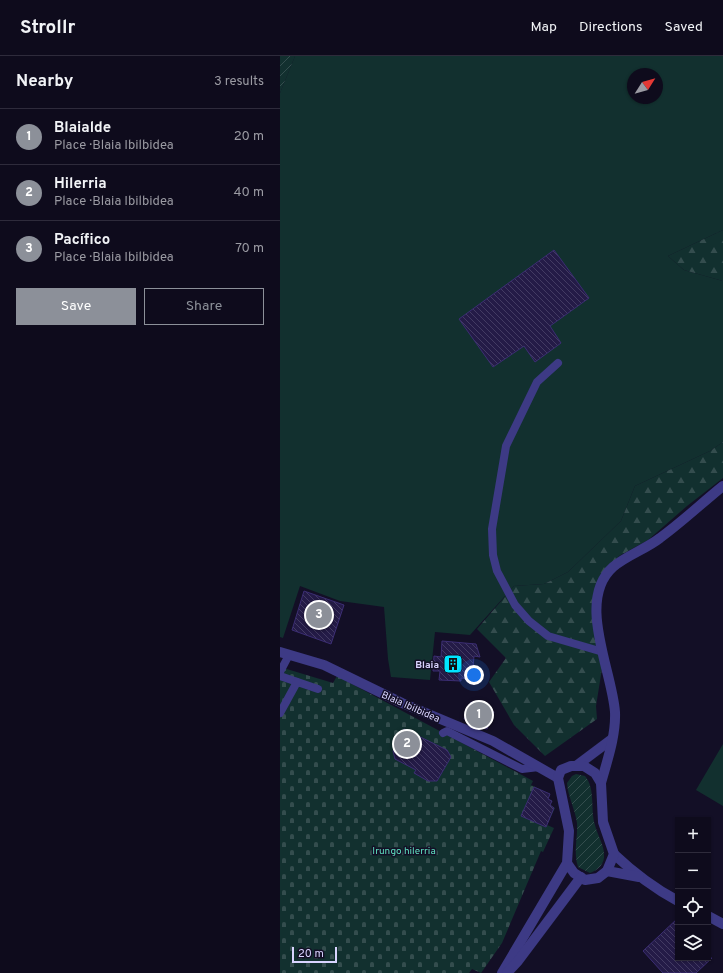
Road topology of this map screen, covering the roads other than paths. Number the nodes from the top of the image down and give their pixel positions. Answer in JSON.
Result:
{"nodes":[{"id":1,"x":558,"y":362,"type":"dead end"},
{"id":2,"x":723,"y":486,"type":"edge"},
{"id":3,"x":603,"y":652,"type":"junction"},
{"id":4,"x":285,"y":654,"type":"edge"},
{"id":5,"x":280,"y":672,"type":"edge"},
{"id":6,"x":280,"y":676,"type":"edge"},
{"id":7,"x":297,"y":682,"type":"junction"},
{"id":8,"x":318,"y":689,"type":"dead end"},
{"id":9,"x":280,"y":713,"type":"edge"},
{"id":10,"x":443,"y":733,"type":"dead end"},
{"id":11,"x":612,"y":739,"type":"junction"},
{"id":12,"x":576,"y":766,"type":"junction"},
{"id":13,"x":539,"y":767,"type":"junction"},
{"id":14,"x":560,"y":774,"type":"junction"},
{"id":15,"x":601,"y":783,"type":"junction"},
{"id":16,"x":614,"y":854,"type":"junction"},
{"id":17,"x":568,"y":863,"type":"junction"},
{"id":18,"x":608,"y":871,"type":"junction"},
{"id":19,"x":581,"y":877,"type":"junction"},
{"id":20,"x":639,"y":877,"type":"junction"},
{"id":21,"x":675,"y":899,"type":"edge"},
{"id":22,"x":711,"y":918,"type":"edge"},
{"id":23,"x":723,"y":924,"type":"edge"},
{"id":24,"x":502,"y":973,"type":"edge"},
{"id":25,"x":507,"y":973,"type":"edge"}],
"edges":[{"from":1,"to":3,"type":"lane"},
{"from":2,"to":3,"type":"street"},
{"from":3,"to":11,"type":"street"},
{"from":4,"to":5,"type":"lane"},
{"from":4,"to":13,"type":"street","name":"Blaia Ibilbidea"},
{"from":6,"to":7,"type":"lane"},
{"from":7,"to":8,"type":"lane"},
{"from":7,"to":9,"type":"lane"},
{"from":10,"to":13,"type":"lane"},
{"from":11,"to":12,"type":"street"},
{"from":11,"to":15,"type":"street"},
{"from":12,"to":14,"type":"street"},
{"from":12,"to":15,"type":"street"},
{"from":13,"to":14,"type":"street","name":"Blaia Ibilbidea"},
{"from":14,"to":17,"type":"street"},
{"from":15,"to":16,"type":"street"},
{"from":16,"to":18,"type":"street"},
{"from":16,"to":20,"type":"street"},
{"from":17,"to":19,"type":"street"},
{"from":17,"to":24,"type":"street"},
{"from":18,"to":19,"type":"street"},
{"from":18,"to":20,"type":"street"},
{"from":19,"to":25,"type":"street"},
{"from":20,"to":21,"type":"street"},
{"from":22,"to":23,"type":"street"}]}
